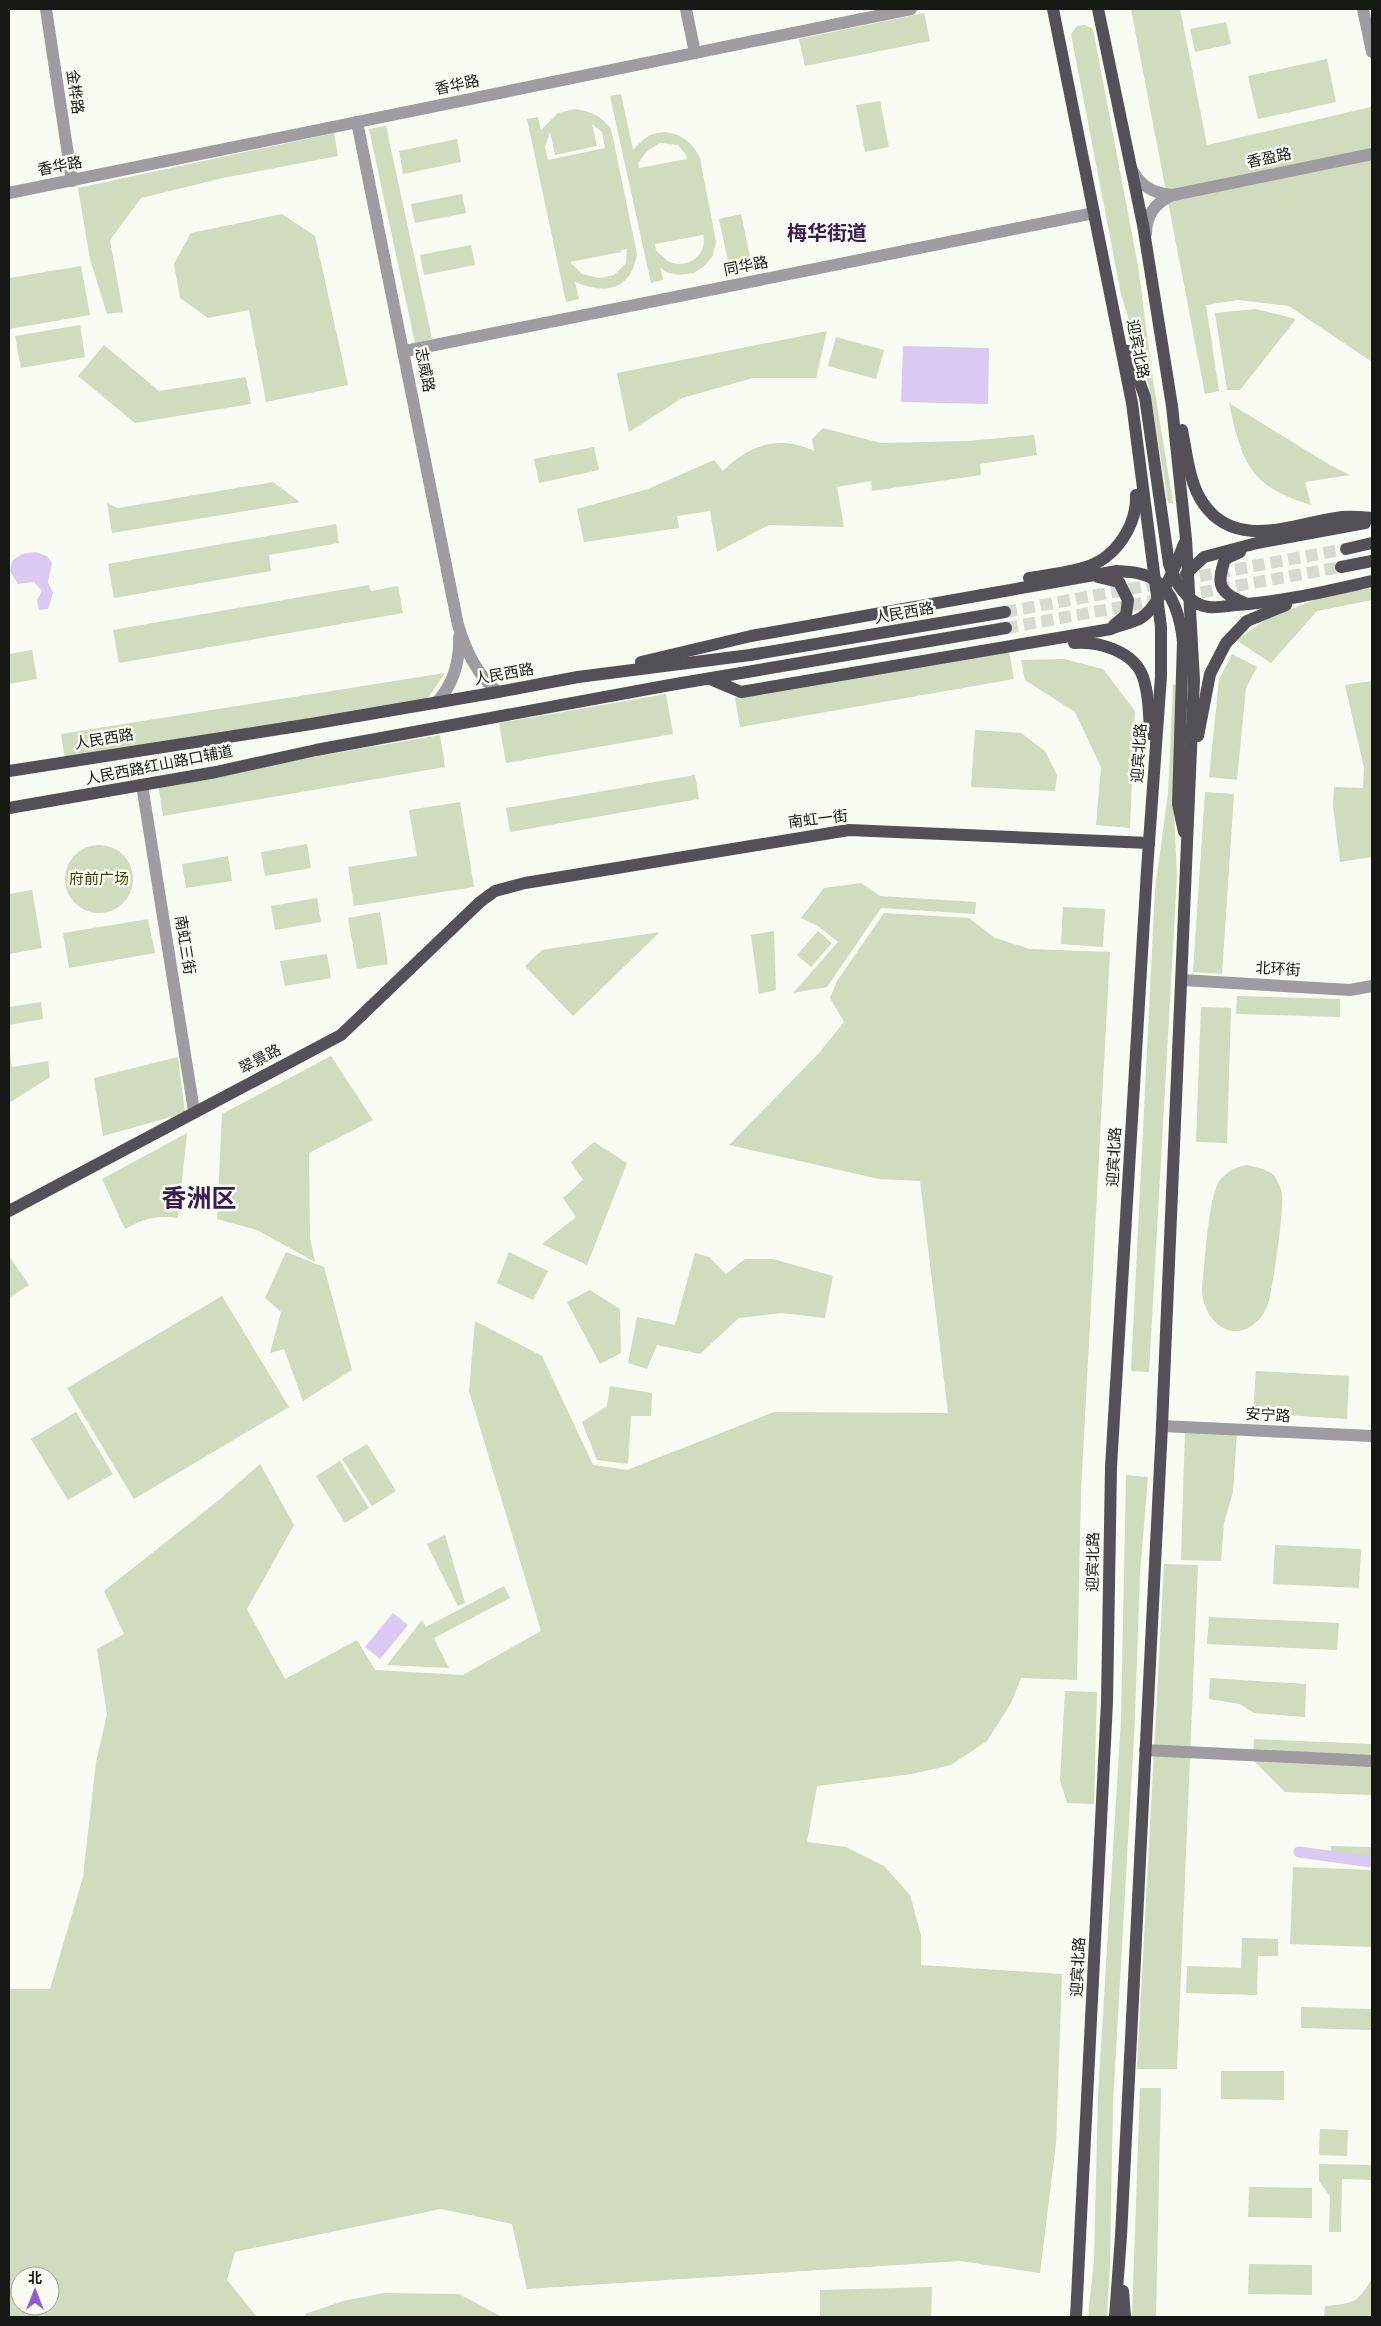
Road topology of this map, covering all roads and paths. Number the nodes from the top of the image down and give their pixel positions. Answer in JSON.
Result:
{"nodes":[{"id":1,"x":46,"y":9,"type":"edge"},
{"id":2,"x":686,"y":9,"type":"edge"},
{"id":3,"x":911,"y":9,"type":"edge"},
{"id":4,"x":1053,"y":9,"type":"edge"},
{"id":5,"x":1098,"y":9,"type":"edge"},
{"id":6,"x":1363,"y":9,"type":"edge"},
{"id":7,"x":1372,"y":52,"type":"edge"},
{"id":8,"x":695,"y":53,"type":"junction"},
{"id":9,"x":358,"y":122,"type":"junction"},
{"id":10,"x":1372,"y":154,"type":"edge"},
{"id":11,"x":1131,"y":168,"type":"junction"},
{"id":12,"x":72,"y":181,"type":"junction"},
{"id":13,"x":9,"y":193,"type":"edge"},
{"id":14,"x":1173,"y":195,"type":"junction"},
{"id":15,"x":1094,"y":213,"type":"junction"},
{"id":16,"x":1146,"y":239,"type":"junction"},
{"id":17,"x":1114,"y":316,"type":"junction"},
{"id":18,"x":1159,"y":321,"type":"junction"},
{"id":19,"x":405,"y":352,"type":"junction"},
{"id":20,"x":1132,"y":403,"type":"junction"},
{"id":21,"x":1372,"y":520,"type":"edge"},
{"id":22,"x":1186,"y":539,"type":"junction"},
{"id":23,"x":1258,"y":543,"type":"junction"},
{"id":24,"x":1372,"y":543,"type":"edge"},
{"id":25,"x":1346,"y":549,"type":"tunnel mouth"},
{"id":26,"x":1372,"y":561,"type":"edge"},
{"id":27,"x":1341,"y":567,"type":"tunnel mouth"},
{"id":28,"x":1188,"y":570,"type":"junction"},
{"id":29,"x":1172,"y":574,"type":"junction"},
{"id":30,"x":1094,"y":576,"type":"junction"},
{"id":31,"x":1372,"y":581,"type":"edge"},
{"id":32,"x":1180,"y":587,"type":"junction"},
{"id":33,"x":1159,"y":589,"type":"junction"},
{"id":34,"x":1335,"y":589,"type":"junction"},
{"id":35,"x":1189,"y":599,"type":"junction"},
{"id":36,"x":1171,"y":602,"type":"junction"},
{"id":37,"x":923,"y":605,"type":"junction"},
{"id":38,"x":1248,"y":605,"type":"junction"},
{"id":39,"x":1005,"y":612,"type":"tunnel mouth"},
{"id":40,"x":458,"y":625,"type":"junction"},
{"id":41,"x":1006,"y":628,"type":"tunnel mouth"},
{"id":42,"x":1111,"y":628,"type":"junction"},
{"id":43,"x":1161,"y":628,"type":"junction"},
{"id":44,"x":1007,"y":648,"type":"junction"},
{"id":45,"x":578,"y":677,"type":"junction"},
{"id":46,"x":710,"y":679,"type":"junction"},
{"id":47,"x":498,"y":692,"type":"junction"},
{"id":48,"x":436,"y":703,"type":"junction"},
{"id":49,"x":1192,"y":755,"type":"junction"},
{"id":50,"x":9,"y":771,"type":"edge"},
{"id":51,"x":1153,"y":782,"type":"junction"},
{"id":52,"x":142,"y":785,"type":"junction"},
{"id":53,"x":9,"y":808,"type":"edge"},
{"id":54,"x":1149,"y":843,"type":"junction"},
{"id":55,"x":1188,"y":849,"type":"junction"},
{"id":56,"x":495,"y":891,"type":"joint"},
{"id":57,"x":1182,"y":980,"type":"junction"},
{"id":58,"x":1372,"y":986,"type":"edge"},
{"id":59,"x":194,"y":1111,"type":"junction"},
{"id":60,"x":9,"y":1211,"type":"edge"},
{"id":61,"x":1162,"y":1426,"type":"junction"},
{"id":62,"x":1372,"y":1436,"type":"edge"},
{"id":63,"x":1146,"y":1750,"type":"junction"},
{"id":64,"x":1372,"y":1761,"type":"edge"},
{"id":65,"x":1121,"y":2236,"type":"junction"},
{"id":66,"x":1075,"y":2313,"type":"edge"},
{"id":67,"x":1115,"y":2317,"type":"edge"},
{"id":68,"x":1125,"y":2317,"type":"edge"}],
"edges":[{"from":1,"to":12,"type":"street","name":"金桦路"},
{"from":2,"to":8,"type":"street"},
{"from":3,"to":8,"type":"street","name":"香华路"},
{"from":4,"to":15,"type":"main road","name":"迎宾北路"},
{"from":5,"to":11,"type":"main road","name":"迎宾北路"},
{"from":6,"to":7,"type":"street"},
{"from":8,"to":9,"type":"street","name":"香华路"},
{"from":9,"to":12,"type":"street","name":"香华路"},
{"from":9,"to":19,"type":"street","name":"志威路"},
{"from":10,"to":14,"type":"street","name":"香盈路"},
{"from":11,"to":14,"type":"street"},
{"from":11,"to":16,"type":"main road","name":"迎宾北路"},
{"from":12,"to":13,"type":"street","name":"香华路"},
{"from":14,"to":16,"type":"street"},
{"from":15,"to":17,"type":"main road","name":"迎宾北路"},
{"from":15,"to":19,"type":"street","name":"同华路"},
{"from":16,"to":18,"type":"main road","name":"迎宾北路"},
{"from":17,"to":20,"type":"main road","name":"迎宾北路"},
{"from":17,"to":29,"type":"main road"},
{"from":18,"to":21,"type":"main road"},
{"from":18,"to":22,"type":"main road","name":"迎宾北路"},
{"from":19,"to":40,"type":"street","name":"志威路"},
{"from":20,"to":33,"type":"main road","name":"迎宾北路"},
{"from":20,"to":37,"type":"main road"},
{"from":21,"to":23,"type":"main road"},
{"from":22,"to":28,"type":"main road","name":"迎宾北路"},
{"from":22,"to":29,"type":"main road"},
{"from":23,"to":28,"type":"main road"},
{"from":23,"to":38,"type":"main road"},
{"from":24,"to":25,"type":"main road"},
{"from":26,"to":27,"type":"main road"},
{"from":28,"to":32,"type":"main road"},
{"from":28,"to":35,"type":"main road","name":"迎宾北路"},
{"from":29,"to":32,"type":"main road"},
{"from":29,"to":33,"type":"main road"},
{"from":30,"to":33,"type":"main road"},
{"from":30,"to":37,"type":"main road"},
{"from":30,"to":42,"type":"main road"},
{"from":31,"to":34,"type":"main road"},
{"from":32,"to":35,"type":"main road"},
{"from":32,"to":36,"type":"main road"},
{"from":33,"to":36,"type":"main road"},
{"from":33,"to":42,"type":"main road"},
{"from":33,"to":43,"type":"main road","name":"迎宾北路"},
{"from":34,"to":38,"type":"main road"},
{"from":34,"to":49,"type":"main road"},
{"from":35,"to":38,"type":"main road"},
{"from":35,"to":49,"type":"main road","name":"迎宾北路"},
{"from":36,"to":43,"type":"main road"},
{"from":36,"to":55,"type":"main road"},
{"from":37,"to":45,"type":"main road"},
{"from":39,"to":45,"type":"main road","name":"人民西路"},
{"from":40,"to":47,"type":"street","name":"志威路"},
{"from":40,"to":48,"type":"street","name":"志威路"},
{"from":41,"to":46,"type":"main road"},
{"from":42,"to":44,"type":"main road"},
{"from":43,"to":51,"type":"main road","name":"迎宾北路"},
{"from":44,"to":46,"type":"main road"},
{"from":44,"to":51,"type":"main road"},
{"from":45,"to":47,"type":"main road","name":"人民西路"},
{"from":46,"to":52,"type":"main road","name":"人民西路红山路口辅道"},
{"from":47,"to":48,"type":"main road","name":"人民西路"},
{"from":48,"to":50,"type":"main road","name":"人民西路"},
{"from":49,"to":55,"type":"main road","name":"迎宾北路"},
{"from":51,"to":54,"type":"main road","name":"迎宾北路"},
{"from":52,"to":53,"type":"main road","name":"人民西路红山路口辅道"},
{"from":52,"to":59,"type":"street","name":"南虹三街"},
{"from":54,"to":56,"type":"main road","name":"南虹一街"},
{"from":54,"to":66,"type":"main road","name":"迎宾北路"},
{"from":55,"to":57,"type":"main road","name":"迎宾北路"},
{"from":56,"to":59,"type":"main road","name":"翠景路"},
{"from":57,"to":58,"type":"street","name":"北环街"},
{"from":57,"to":61,"type":"main road","name":"迎宾北路"},
{"from":59,"to":60,"type":"main road","name":"翠景路"},
{"from":61,"to":62,"type":"street","name":"安宁路"},
{"from":61,"to":63,"type":"main road","name":"迎宾北路"},
{"from":63,"to":64,"type":"street"},
{"from":63,"to":65,"type":"main road","name":"迎宾北路"},
{"from":65,"to":67,"type":"main road","name":"迎宾北路"},
{"from":65,"to":68,"type":"main road"}]}
